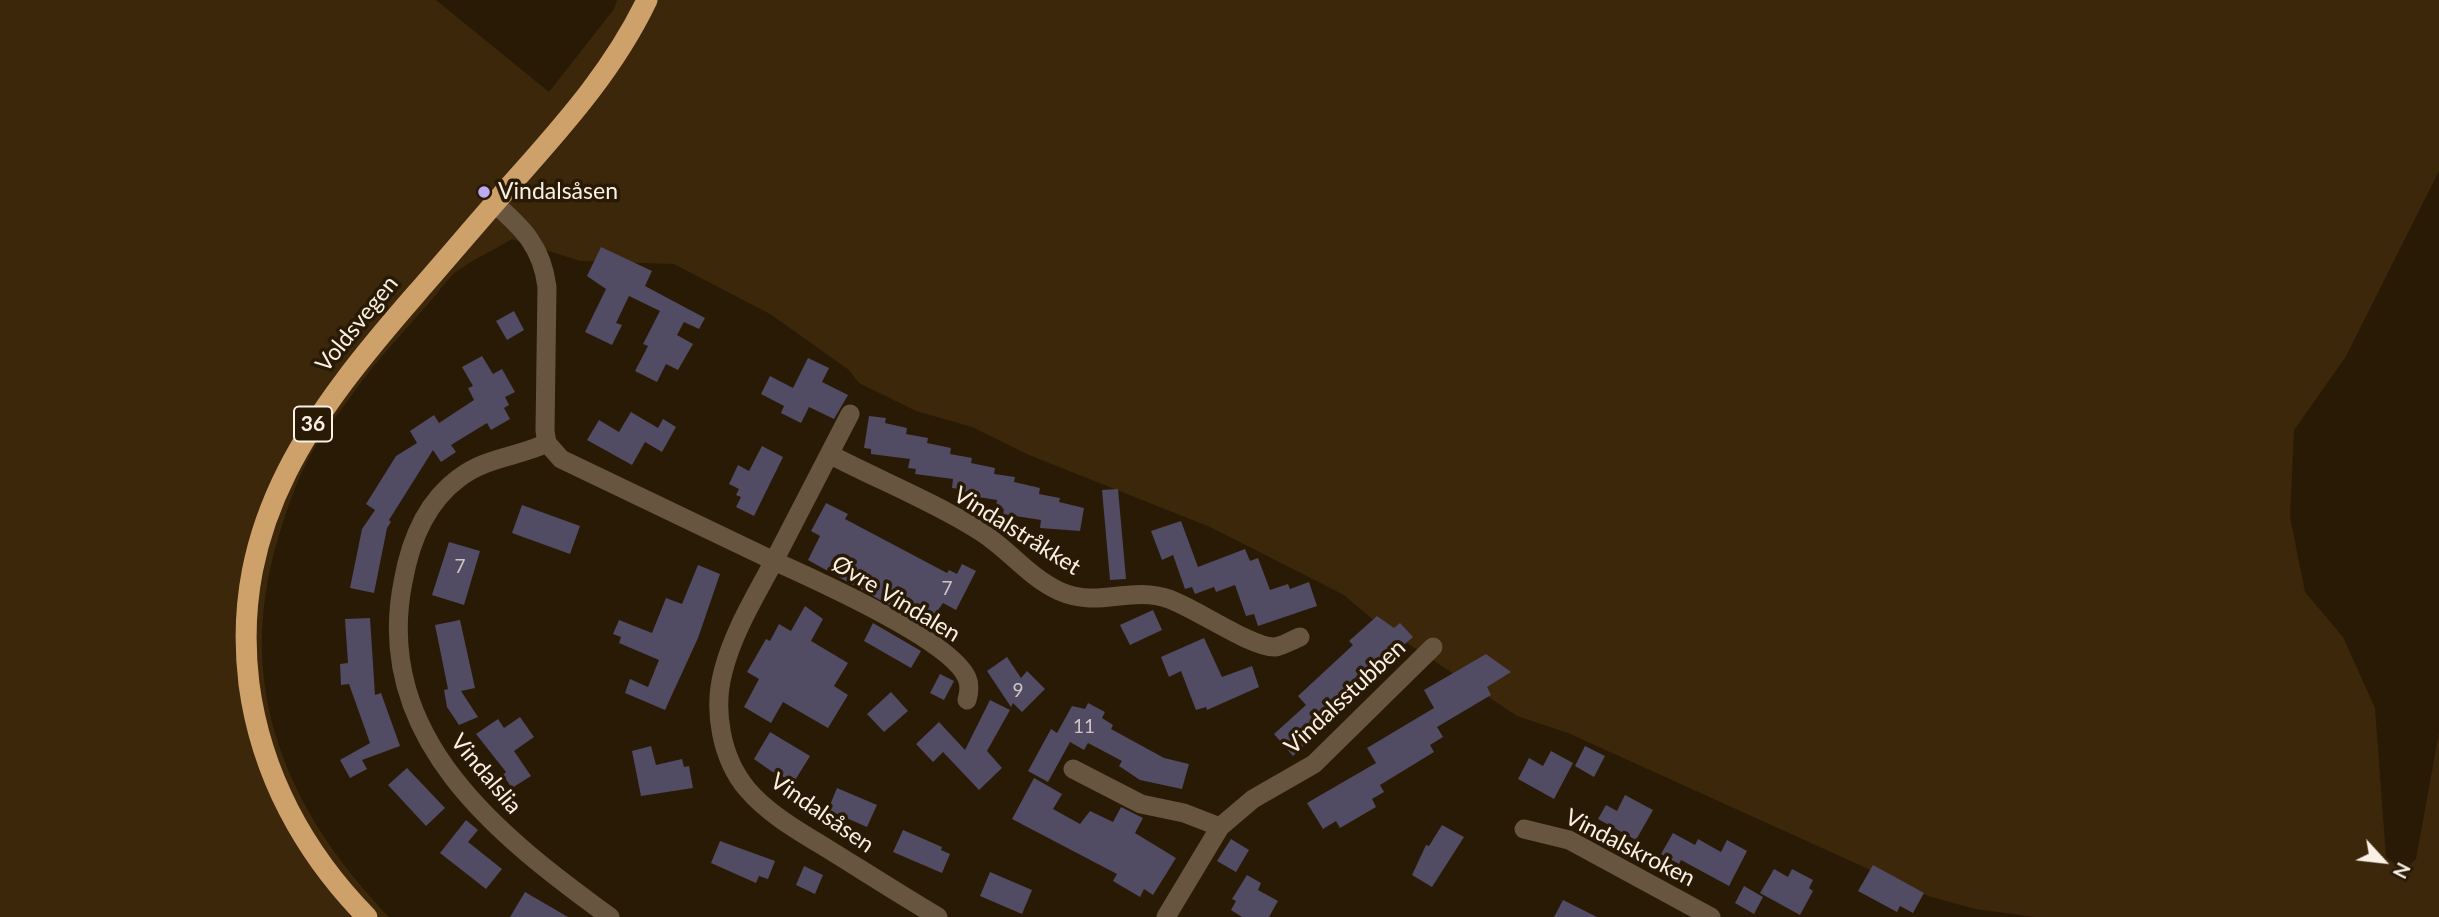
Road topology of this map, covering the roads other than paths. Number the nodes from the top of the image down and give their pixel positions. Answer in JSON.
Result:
{"nodes":[{"id":1,"x":647,"y":0,"type":"edge"},
{"id":2,"x":494,"y":204,"type":"junction"},
{"id":3,"x":850,"y":414,"type":"dead end"},
{"id":4,"x":547,"y":443,"type":"junction"},
{"id":5,"x":831,"y":455,"type":"junction"},
{"id":6,"x":774,"y":561,"type":"junction"},
{"id":7,"x":1300,"y":637,"type":"dead end"},
{"id":8,"x":1433,"y":648,"type":"dead end"},
{"id":9,"x":967,"y":699,"type":"dead end"},
{"id":10,"x":1073,"y":769,"type":"dead end"},
{"id":11,"x":1220,"y":827,"type":"junction"},
{"id":12,"x":1524,"y":829,"type":"dead end"},
{"id":13,"x":367,"y":917,"type":"edge"},
{"id":14,"x":610,"y":917,"type":"edge"},
{"id":15,"x":937,"y":917,"type":"edge"},
{"id":16,"x":1166,"y":917,"type":"edge"},
{"id":17,"x":1711,"y":917,"type":"edge"}],
"edges":[{"from":1,"to":2,"type":"highway","name":"Voldsvegen","number":"36"},
{"from":2,"to":4,"type":"street"},
{"from":2,"to":13,"type":"highway","name":"Voldsvegen","number":"36"},
{"from":3,"to":5,"type":"street","name":"Vindalsåsen"},
{"from":4,"to":6,"type":"street"},
{"from":4,"to":14,"type":"street","name":"Vindalslia"},
{"from":5,"to":6,"type":"street","name":"Vindalsåsen"},
{"from":5,"to":7,"type":"street","name":"Vindalstråkket"},
{"from":6,"to":9,"type":"street","name":"Øvre Vindalen"},
{"from":6,"to":15,"type":"street","name":"Vindalsåsen"},
{"from":8,"to":11,"type":"street","name":"Vindalsstubben"},
{"from":10,"to":11,"type":"street"},
{"from":11,"to":16,"type":"street","name":"Vindalsstubben"},
{"from":12,"to":17,"type":"street","name":"Vindalskroken"}]}
